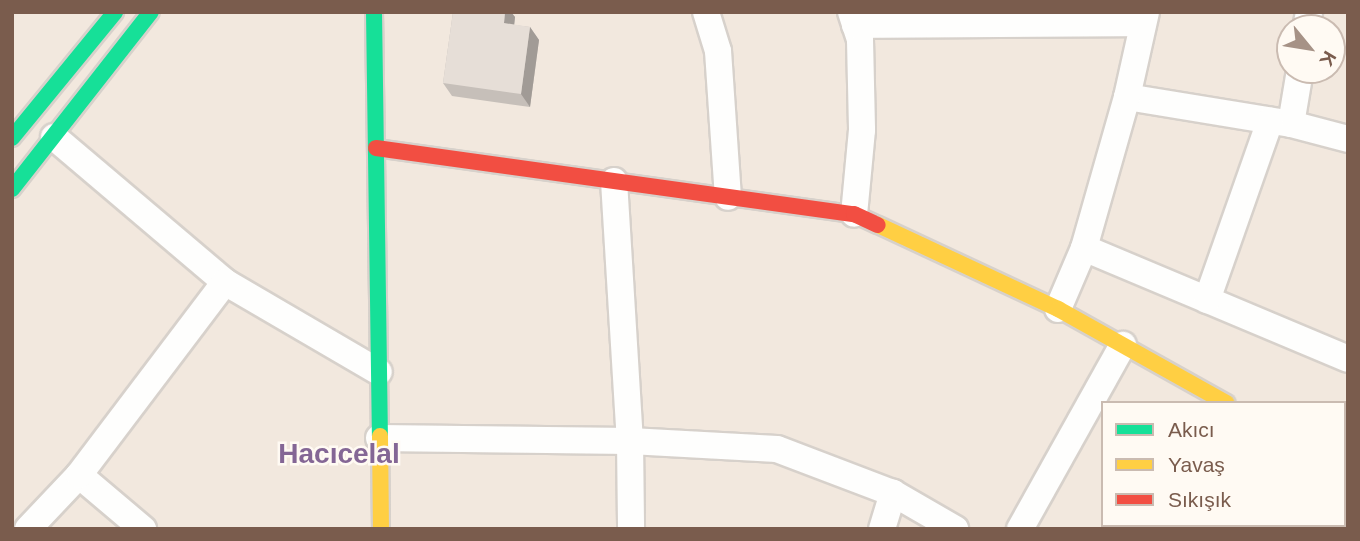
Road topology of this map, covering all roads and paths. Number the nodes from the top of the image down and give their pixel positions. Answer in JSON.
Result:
{"nodes":[{"id":1,"x":115,"y":12,"type":"edge"},
{"id":2,"x":150,"y":12,"type":"edge"},
{"id":3,"x":374,"y":12,"type":"edge"},
{"id":4,"x":706,"y":12,"type":"edge"},
{"id":5,"x":1144,"y":18,"type":"edge"},
{"id":6,"x":853,"y":19,"type":"edge"},
{"id":7,"x":1295,"y":84,"type":"edge"},
{"id":8,"x":1127,"y":97,"type":"junction"},
{"id":9,"x":1281,"y":122,"type":"junction"},
{"id":10,"x":54,"y":137,"type":"junction"},
{"id":11,"x":12,"y":138,"type":"edge"},
{"id":12,"x":1348,"y":139,"type":"edge"},
{"id":13,"x":376,"y":148,"type":"junction"},
{"id":14,"x":614,"y":181,"type":"junction"},
{"id":15,"x":12,"y":189,"type":"edge"},
{"id":16,"x":728,"y":197,"type":"junction"},
{"id":17,"x":854,"y":214,"type":"junction"},
{"id":18,"x":1084,"y":248,"type":"junction"},
{"id":19,"x":225,"y":282,"type":"junction"},
{"id":20,"x":1207,"y":300,"type":"junction"},
{"id":21,"x":1058,"y":309,"type":"junction"},
{"id":22,"x":1123,"y":345,"type":"junction"},
{"id":23,"x":1348,"y":359,"type":"edge"},
{"id":24,"x":379,"y":372,"type":"junction"},
{"id":25,"x":1222,"y":401,"type":"edge"},
{"id":26,"x":379,"y":438,"type":"junction"},
{"id":27,"x":630,"y":441,"type":"junction"},
{"id":28,"x":79,"y":475,"type":"junction"},
{"id":29,"x":893,"y":493,"type":"junction"},
{"id":30,"x":27,"y":529,"type":"edge"},
{"id":31,"x":143,"y":529,"type":"edge"},
{"id":32,"x":381,"y":529,"type":"edge"},
{"id":33,"x":631,"y":529,"type":"edge"},
{"id":34,"x":882,"y":529,"type":"edge"},
{"id":35,"x":955,"y":529,"type":"edge"},
{"id":36,"x":1020,"y":529,"type":"edge"}],
"edges":[{"from":1,"to":11,"type":"main road"},
{"from":2,"to":10,"type":"main road"},
{"from":3,"to":13,"type":"main road"},
{"from":4,"to":16,"type":"street"},
{"from":5,"to":6,"type":"street"},
{"from":5,"to":8,"type":"street"},
{"from":6,"to":17,"type":"street"},
{"from":7,"to":9,"type":"street"},
{"from":8,"to":9,"type":"street"},
{"from":8,"to":18,"type":"street"},
{"from":9,"to":12,"type":"street"},
{"from":9,"to":20,"type":"street"},
{"from":10,"to":15,"type":"main road"},
{"from":10,"to":19,"type":"street"},
{"from":13,"to":14,"type":"main road"},
{"from":13,"to":24,"type":"main road"},
{"from":14,"to":16,"type":"main road"},
{"from":14,"to":27,"type":"street"},
{"from":16,"to":17,"type":"main road"},
{"from":17,"to":21,"type":"main road"},
{"from":18,"to":20,"type":"street"},
{"from":18,"to":21,"type":"street"},
{"from":19,"to":24,"type":"street"},
{"from":19,"to":28,"type":"street"},
{"from":20,"to":23,"type":"street"},
{"from":21,"to":22,"type":"main road"},
{"from":22,"to":25,"type":"main road"},
{"from":22,"to":36,"type":"street"},
{"from":24,"to":26,"type":"main road"},
{"from":26,"to":27,"type":"street"},
{"from":26,"to":32,"type":"main road"},
{"from":27,"to":29,"type":"street"},
{"from":27,"to":33,"type":"street"},
{"from":28,"to":30,"type":"street"},
{"from":28,"to":31,"type":"street"},
{"from":29,"to":34,"type":"street"},
{"from":29,"to":35,"type":"street"}]}
